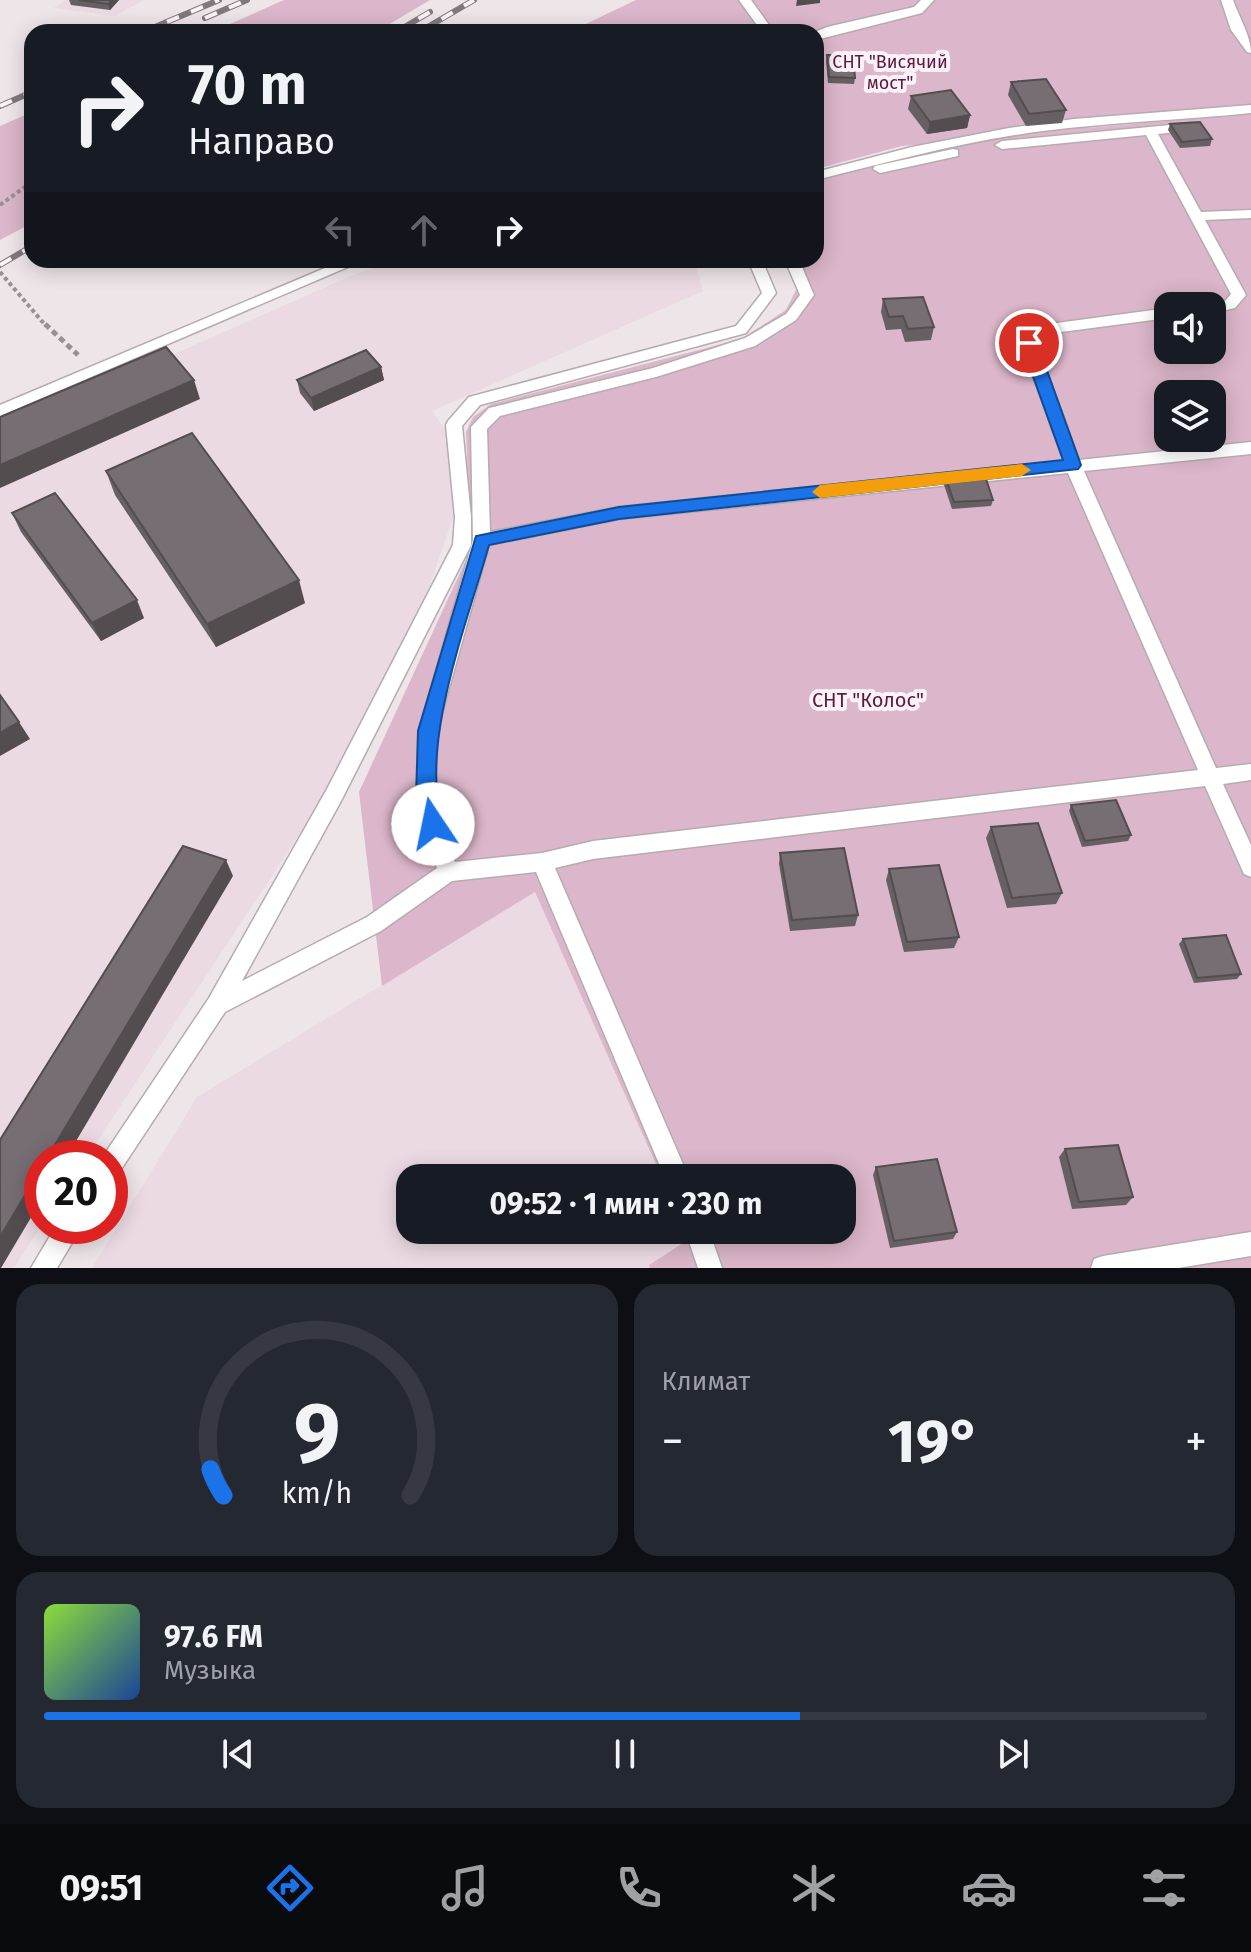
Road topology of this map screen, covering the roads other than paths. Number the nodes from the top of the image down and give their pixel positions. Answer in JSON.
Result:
{"nodes":[{"id":1,"x":745,"y":0,"type":"edge"},
{"id":2,"x":928,"y":0,"type":"edge"},
{"id":3,"x":1227,"y":0,"type":"edge"},
{"id":4,"x":762,"y":24,"type":"edge"},
{"id":5,"x":824,"y":34,"type":"edge"},
{"id":6,"x":1251,"y":49,"type":"edge"},
{"id":7,"x":1251,"y":109,"type":"edge"},
{"id":8,"x":1251,"y":121,"type":"edge"},
{"id":9,"x":1150,"y":131,"type":"junction"},
{"id":10,"x":824,"y":174,"type":"edge"},
{"id":11,"x":824,"y":185,"type":"edge"},
{"id":12,"x":1251,"y":214,"type":"edge"},
{"id":13,"x":1196,"y":216,"type":"junction"},
{"id":14,"x":338,"y":268,"type":"edge"},
{"id":15,"x":758,"y":268,"type":"edge"},
{"id":16,"x":795,"y":268,"type":"edge"},
{"id":17,"x":1226,"y":306,"type":"edge"},
{"id":18,"x":1154,"y":315,"type":"edge"},
{"id":19,"x":0,"y":411,"type":"edge"},
{"id":20,"x":1251,"y":448,"type":"edge"},
{"id":21,"x":1073,"y":465,"type":"junction"},
{"id":22,"x":482,"y":540,"type":"junction"},
{"id":23,"x":1251,"y":772,"type":"edge"},
{"id":24,"x":1210,"y":778,"type":"junction"},
{"id":25,"x":542,"y":862,"type":"junction"},
{"id":26,"x":1251,"y":868,"type":"edge"},
{"id":27,"x":448,"y":872,"type":"junction"},
{"id":28,"x":217,"y":1005,"type":"junction"},
{"id":29,"x":127,"y":1140,"type":"edge"},
{"id":30,"x":671,"y":1164,"type":"edge"},
{"id":31,"x":58,"y":1244,"type":"edge"},
{"id":32,"x":702,"y":1244,"type":"edge"},
{"id":33,"x":1251,"y":1244,"type":"edge"},
{"id":34,"x":43,"y":1268,"type":"edge"},
{"id":35,"x":710,"y":1268,"type":"edge"},
{"id":36,"x":1103,"y":1268,"type":"edge"}],
"edges":[{"from":1,"to":4,"type":"lane"},
{"from":2,"to":5,"type":"lane"},
{"from":3,"to":6,"type":"lane"},
{"from":7,"to":10,"type":"lane"},
{"from":8,"to":9,"type":"lane"},
{"from":9,"to":11,"type":"lane"},
{"from":9,"to":13,"type":"lane"},
{"from":12,"to":13,"type":"lane"},
{"from":13,"to":17,"type":"lane"},
{"from":14,"to":19,"type":"lane"},
{"from":15,"to":28,"type":"lane"},
{"from":16,"to":22,"type":"lane"},
{"from":18,"to":21,"type":"lane"},
{"from":20,"to":21,"type":"lane"},
{"from":21,"to":22,"type":"lane"},
{"from":21,"to":24,"type":"lane"},
{"from":22,"to":27,"type":"lane"},
{"from":23,"to":24,"type":"lane"},
{"from":24,"to":25,"type":"lane"},
{"from":24,"to":26,"type":"lane"},
{"from":25,"to":27,"type":"lane"},
{"from":25,"to":30,"type":"lane"},
{"from":27,"to":28,"type":"lane"},
{"from":28,"to":29,"type":"lane"},
{"from":31,"to":34,"type":"lane"},
{"from":32,"to":35,"type":"lane"},
{"from":33,"to":36,"type":"lane"}]}
